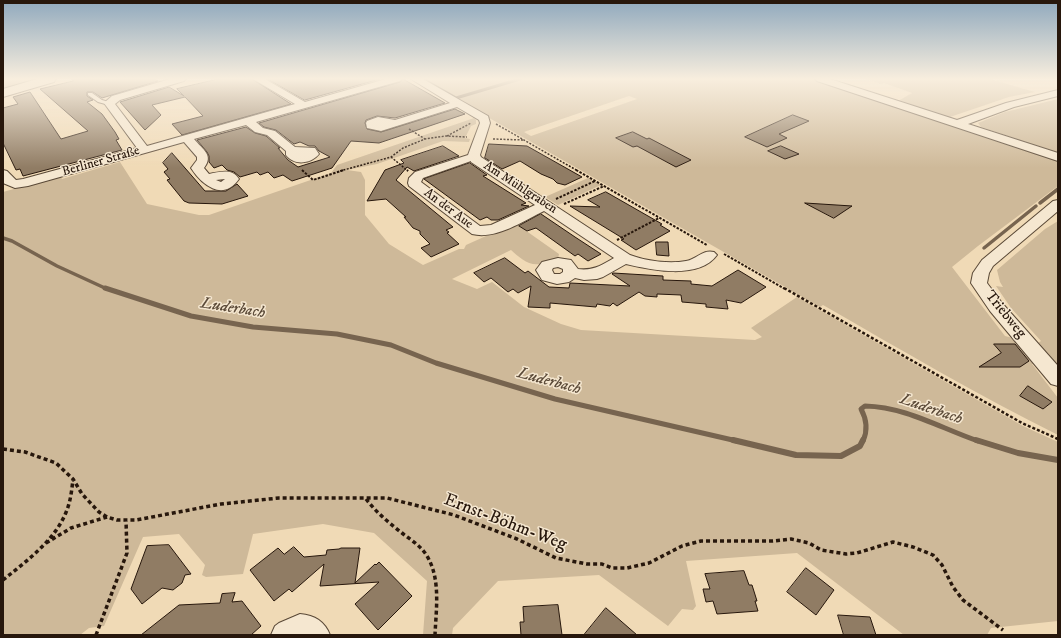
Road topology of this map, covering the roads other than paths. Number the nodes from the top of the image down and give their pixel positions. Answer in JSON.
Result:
{"nodes":[{"id":1,"x":113,"y":109,"type":"edge"},
{"id":2,"x":290,"y":109,"type":"edge"},
{"id":3,"x":441,"y":109,"type":"edge"},
{"id":4,"x":465,"y":109,"type":"edge"},
{"id":5,"x":911,"y":109,"type":"edge"},
{"id":6,"x":1000,"y":109,"type":"edge"},
{"id":7,"x":248,"y":121,"type":"junction"},
{"id":8,"x":398,"y":123,"type":"road end"},
{"id":9,"x":958,"y":124,"type":"junction"},
{"id":10,"x":187,"y":138,"type":"junction"},
{"id":11,"x":144,"y":150,"type":"junction"},
{"id":12,"x":474,"y":157,"type":"junction"},
{"id":13,"x":1058,"y":157,"type":"edge"},
{"id":14,"x":304,"y":159,"type":"road end"},
{"id":15,"x":3,"y":174,"type":"edge"},
{"id":16,"x":206,"y":178,"type":"dead end"},
{"id":17,"x":552,"y":204,"type":"junction"},
{"id":18,"x":1058,"y":204,"type":"edge"},
{"id":19,"x":713,"y":251,"type":"road end"},
{"id":20,"x":625,"y":258,"type":"junction"},
{"id":21,"x":570,"y":273,"type":"dead end"},
{"id":22,"x":1058,"y":379,"type":"edge"},
{"id":23,"x":284,"y":635,"type":"edge"},
{"id":24,"x":317,"y":635,"type":"edge"}],
"edges":[{"from":1,"to":11,"type":"street"},
{"from":2,"to":7,"type":"street","name":"Berliner Straße"},
{"from":3,"to":8,"type":"street"},
{"from":4,"to":12,"type":"street","name":"Am Mühlgraben"},
{"from":5,"to":9,"type":"street"},
{"from":6,"to":9,"type":"street"},
{"from":7,"to":10,"type":"street","name":"Berliner Straße"},
{"from":7,"to":14,"type":"street"},
{"from":9,"to":13,"type":"street"},
{"from":10,"to":11,"type":"street","name":"Berliner Straße"},
{"from":10,"to":16,"type":"street"},
{"from":11,"to":15,"type":"street","name":"Berliner Straße"},
{"from":12,"to":17,"type":"street","name":"Am Mühlgraben"},
{"from":12,"to":17,"type":"street","name":"An der Aue"},
{"from":17,"to":20,"type":"street","name":"Am Mühlgraben"},
{"from":18,"to":22,"type":"street","name":"Triebweg"},
{"from":19,"to":20,"type":"street","name":"Am Mühlgraben"},
{"from":20,"to":21,"type":"street"},
{"from":23,"to":24,"type":"street"}]}
